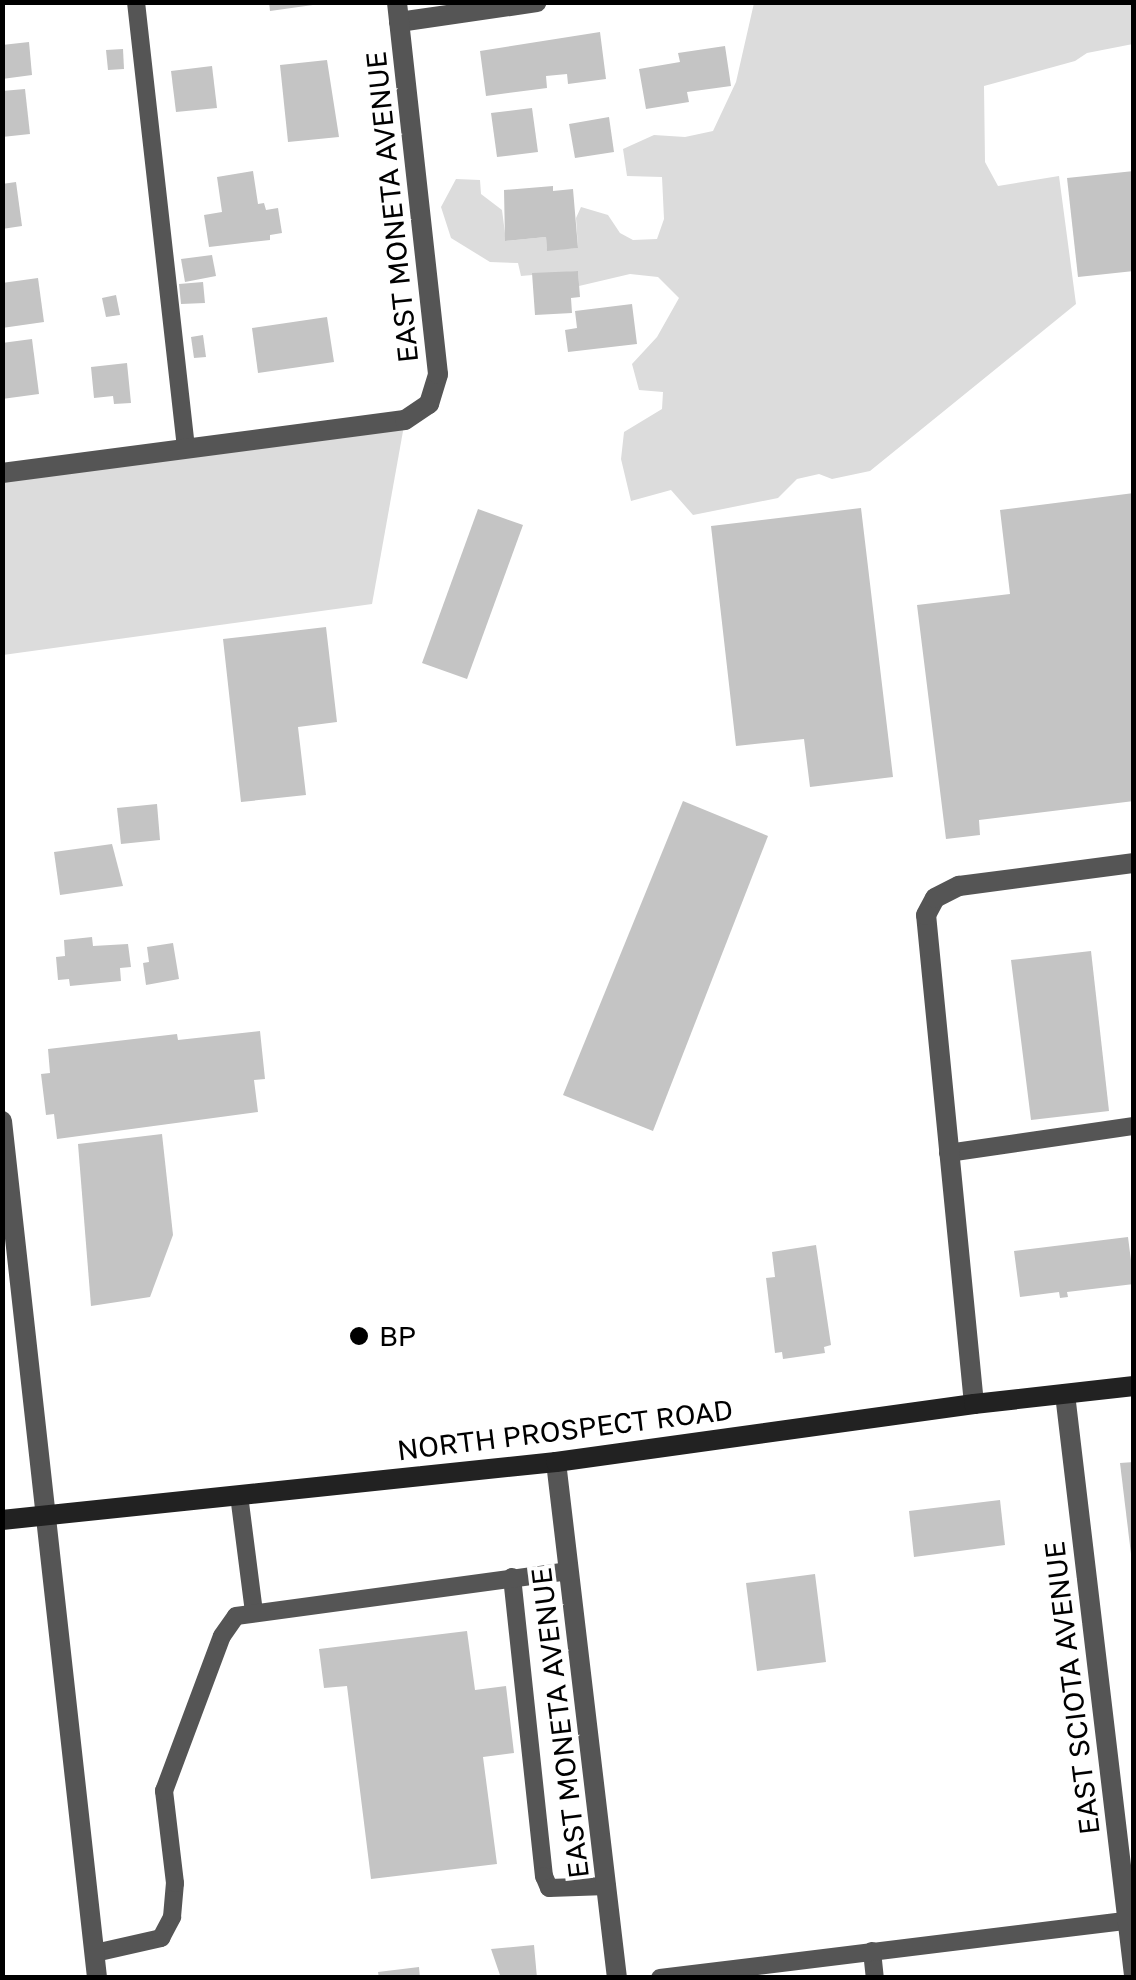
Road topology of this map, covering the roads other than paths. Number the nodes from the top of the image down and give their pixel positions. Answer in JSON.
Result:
{"nodes":[{"id":1,"x":136,"y":2,"type":"edge"},
{"id":2,"x":537,"y":2,"type":"edge"},
{"id":3,"x":398,"y":12,"type":"edge"},
{"id":4,"x":186,"y":448,"type":"junction"},
{"id":5,"x":2,"y":473,"type":"edge"},
{"id":6,"x":1134,"y":863,"type":"edge"},
{"id":7,"x":2,"y":1121,"type":"edge"},
{"id":8,"x":1134,"y":1126,"type":"edge"},
{"id":9,"x":948,"y":1153,"type":"junction"},
{"id":10,"x":10,"y":1260,"type":"edge"},
{"id":11,"x":1134,"y":1386,"type":"edge"},
{"id":12,"x":1065,"y":1394,"type":"junction"},
{"id":13,"x":974,"y":1404,"type":"junction"},
{"id":14,"x":556,"y":1462,"type":"junction"},
{"id":15,"x":239,"y":1495,"type":"junction"},
{"id":16,"x":47,"y":1516,"type":"junction"},
{"id":17,"x":2,"y":1520,"type":"edge"},
{"id":18,"x":569,"y":1571,"type":"junction"},
{"id":19,"x":512,"y":1577,"type":"junction"},
{"id":20,"x":254,"y":1612,"type":"junction"},
{"id":21,"x":607,"y":1886,"type":"junction"},
{"id":22,"x":1127,"y":1921,"type":"junction"},
{"id":23,"x":872,"y":1952,"type":"junction"},
{"id":24,"x":95,"y":1953,"type":"junction"},
{"id":25,"x":1134,"y":1975,"type":"edge"},
{"id":26,"x":98,"y":1978,"type":"edge"},
{"id":27,"x":617,"y":1978,"type":"edge"},
{"id":28,"x":660,"y":1978,"type":"edge"},
{"id":29,"x":875,"y":1978,"type":"edge"}],
"edges":[{"from":1,"to":4,"type":"lane"},
{"from":2,"to":3,"type":"street"},
{"from":3,"to":4,"type":"street","name":"EAST MONETA AVENUE"},
{"from":4,"to":5,"type":"street"},
{"from":6,"to":9,"type":"street"},
{"from":7,"to":10,"type":"street"},
{"from":8,"to":9,"type":"lane"},
{"from":9,"to":13,"type":"street"},
{"from":10,"to":16,"type":"street"},
{"from":11,"to":12,"type":"main road","name":"NORTH PROSPECT ROAD"},
{"from":12,"to":13,"type":"main road","name":"NORTH PROSPECT ROAD"},
{"from":12,"to":22,"type":"street","name":"EAST SCIOTA AVENUE"},
{"from":13,"to":14,"type":"main road","name":"NORTH PROSPECT ROAD"},
{"from":14,"to":15,"type":"main road","name":"NORTH PROSPECT ROAD"},
{"from":14,"to":18,"type":"street","name":"EAST MONETA AVENUE"},
{"from":15,"to":16,"type":"main road","name":"NORTH PROSPECT ROAD"},
{"from":15,"to":20,"type":"lane"},
{"from":16,"to":17,"type":"main road","name":"NORTH PROSPECT ROAD"},
{"from":16,"to":24,"type":"street"},
{"from":18,"to":19,"type":"lane"},
{"from":18,"to":21,"type":"street","name":"EAST MONETA AVENUE"},
{"from":19,"to":20,"type":"lane"},
{"from":19,"to":21,"type":"lane"},
{"from":20,"to":24,"type":"lane"},
{"from":21,"to":27,"type":"street","name":"EAST MONETA AVENUE"},
{"from":22,"to":23,"type":"lane"},
{"from":22,"to":25,"type":"street","name":"EAST SCIOTA AVENUE"},
{"from":23,"to":28,"type":"lane"},
{"from":23,"to":29,"type":"lane"},
{"from":24,"to":26,"type":"street"}]}
